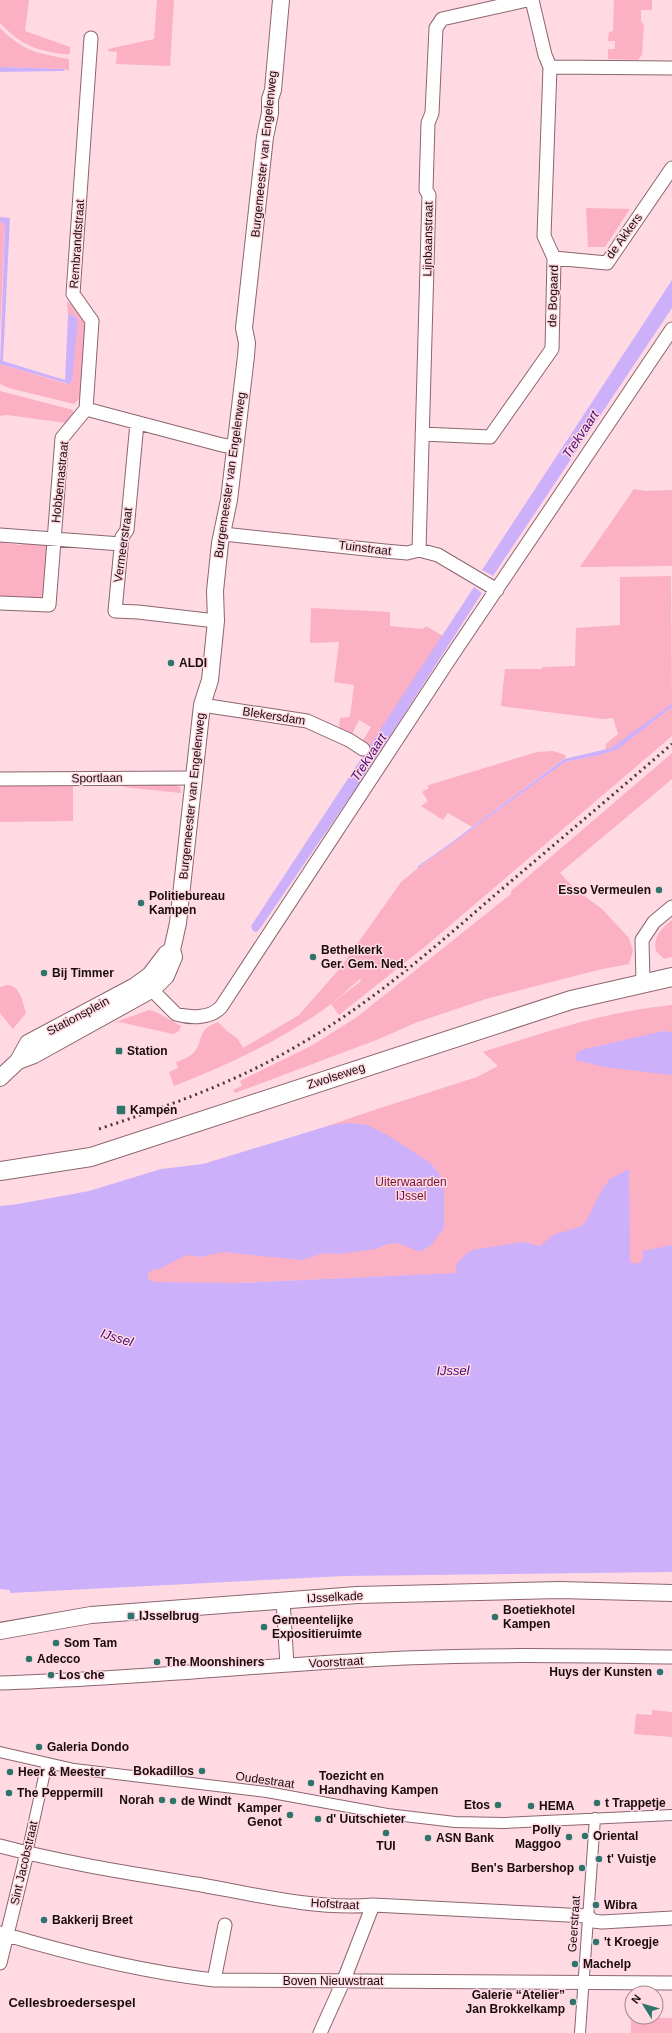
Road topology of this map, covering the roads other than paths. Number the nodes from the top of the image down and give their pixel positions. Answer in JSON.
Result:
{"nodes":[{"id":1,"x":281,"y":0,"type":"edge"},
{"id":2,"x":526,"y":0,"type":"edge"},
{"id":3,"x":532,"y":0,"type":"edge"},
{"id":4,"x":91,"y":38,"type":"dead end"},
{"id":5,"x":550,"y":67,"type":"junction"},
{"id":6,"x":672,"y":68,"type":"edge"},
{"id":7,"x":672,"y":168,"type":"edge"},
{"id":8,"x":554,"y":258,"type":"junction"},
{"id":9,"x":672,"y":329,"type":"edge"},
{"id":10,"x":86,"y":409,"type":"junction"},
{"id":11,"x":137,"y":424,"type":"junction"},
{"id":12,"x":422,"y":434,"type":"junction"},
{"id":13,"x":236,"y":447,"type":"junction"},
{"id":14,"x":223,"y":534,"type":"junction"},
{"id":15,"x":0,"y":535,"type":"edge"},
{"id":16,"x":55,"y":538,"type":"junction"},
{"id":17,"x":121,"y":544,"type":"junction"},
{"id":18,"x":419,"y":550,"type":"junction"},
{"id":19,"x":497,"y":590,"type":"junction"},
{"id":20,"x":0,"y":603,"type":"edge"},
{"id":21,"x":210,"y":620,"type":"junction"},
{"id":22,"x":202,"y":705,"type":"junction"},
{"id":23,"x":363,"y":749,"type":"dead end"},
{"id":24,"x":194,"y":778,"type":"junction"},
{"id":25,"x":0,"y":779,"type":"edge"},
{"id":26,"x":672,"y":907,"type":"edge"},
{"id":27,"x":672,"y":977,"type":"edge"},
{"id":28,"x":643,"y":982,"type":"junction"},
{"id":29,"x":149,"y":984,"type":"junction"},
{"id":30,"x":0,"y":1078,"type":"edge"},
{"id":31,"x":0,"y":1171,"type":"edge"},
{"id":32,"x":672,"y":1593,"type":"edge"},
{"id":33,"x":283,"y":1600,"type":"junction"},
{"id":34,"x":0,"y":1631,"type":"edge"},
{"id":35,"x":672,"y":1657,"type":"edge"},
{"id":36,"x":287,"y":1665,"type":"junction"},
{"id":37,"x":0,"y":1683,"type":"edge"},
{"id":38,"x":0,"y":1752,"type":"edge"},
{"id":39,"x":47,"y":1763,"type":"junction"},
{"id":40,"x":672,"y":1815,"type":"edge"},
{"id":41,"x":595,"y":1818,"type":"junction"},
{"id":42,"x":0,"y":1846,"type":"edge"},
{"id":43,"x":27,"y":1853,"type":"junction"},
{"id":44,"x":373,"y":1905,"type":"junction"},
{"id":45,"x":588,"y":1916,"type":"junction"},
{"id":46,"x":672,"y":1918,"type":"edge"},
{"id":47,"x":225,"y":1925,"type":"dead end"},
{"id":48,"x":4,"y":1934,"type":"edge"},
{"id":49,"x":0,"y":1963,"type":"edge"},
{"id":50,"x":214,"y":1980,"type":"junction"},
{"id":51,"x":584,"y":1981,"type":"junction"},
{"id":52,"x":343,"y":1982,"type":"junction"},
{"id":53,"x":672,"y":1983,"type":"edge"},
{"id":54,"x":320,"y":2033,"type":"edge"},
{"id":55,"x":580,"y":2033,"type":"edge"}],
"edges":[{"from":1,"to":13,"type":"street","name":"Burgemeester van Engelenweg"},
{"from":2,"to":12,"type":"street","name":"Lijnbaanstraat"},
{"from":3,"to":5,"type":"street","name":"de Bogaard"},
{"from":4,"to":10,"type":"street","name":"Rembrandtstraat"},
{"from":5,"to":6,"type":"street"},
{"from":5,"to":8,"type":"street","name":"de Bogaard"},
{"from":7,"to":8,"type":"street","name":"de Akkers"},
{"from":8,"to":12,"type":"street","name":"de Bogaard"},
{"from":9,"to":19,"type":"street"},
{"from":10,"to":11,"type":"street"},
{"from":10,"to":16,"type":"street","name":"Hobbemastraat"},
{"from":11,"to":13,"type":"street"},
{"from":11,"to":17,"type":"street","name":"Vermeerstraat"},
{"from":12,"to":18,"type":"street","name":"Lijnbaanstraat"},
{"from":13,"to":14,"type":"street","name":"Burgemeester van Engelenweg"},
{"from":14,"to":18,"type":"street","name":"Tuinstraat"},
{"from":14,"to":21,"type":"street","name":"Burgemeester van Engelenweg"},
{"from":15,"to":16,"type":"street","name":"Hobbemastraat"},
{"from":16,"to":17,"type":"street","name":"Hobbemastraat"},
{"from":16,"to":20,"type":"street","name":"Hobbemastraat"},
{"from":17,"to":21,"type":"street","name":"Vermeerstraat"},
{"from":18,"to":19,"type":"street","name":"Tuinstraat"},
{"from":19,"to":29,"type":"street"},
{"from":21,"to":22,"type":"street","name":"Burgemeester van Engelenweg"},
{"from":22,"to":23,"type":"street","name":"Blekersdam"},
{"from":22,"to":24,"type":"street","name":"Burgemeester van Engelenweg"},
{"from":24,"to":25,"type":"street","name":"Sportlaan"},
{"from":24,"to":29,"type":"street","name":"Burgemeester van Engelenweg"},
{"from":26,"to":28,"type":"street"},
{"from":27,"to":28,"type":"main road","name":"Zwolseweg"},
{"from":28,"to":31,"type":"main road","name":"Zwolseweg"},
{"from":29,"to":30,"type":"street","name":"Stationsplein"},
{"from":32,"to":33,"type":"street","name":"IJsselkade"},
{"from":33,"to":34,"type":"street","name":"IJsselkade"},
{"from":33,"to":36,"type":"street"},
{"from":35,"to":36,"type":"street","name":"Voorstraat"},
{"from":36,"to":37,"type":"street","name":"Voorstraat"},
{"from":38,"to":39,"type":"street","name":"Oudestraat"},
{"from":39,"to":41,"type":"street","name":"Oudestraat"},
{"from":39,"to":43,"type":"street","name":"Sint Jacobstraat"},
{"from":40,"to":41,"type":"street","name":"Oudestraat"},
{"from":41,"to":45,"type":"street","name":"Geerstraat"},
{"from":42,"to":43,"type":"street","name":"Hofstraat"},
{"from":43,"to":44,"type":"street","name":"Hofstraat"},
{"from":43,"to":48,"type":"street","name":"Sint Jacobstraat"},
{"from":44,"to":45,"type":"street","name":"Hofstraat"},
{"from":44,"to":52,"type":"street"},
{"from":45,"to":46,"type":"street","name":"Hofstraat"},
{"from":45,"to":51,"type":"street","name":"Geerstraat"},
{"from":47,"to":50,"type":"street"},
{"from":48,"to":49,"type":"street","name":"Sint Jacobstraat"},
{"from":48,"to":50,"type":"street","name":"Boven Nieuwstraat"},
{"from":50,"to":52,"type":"street","name":"Boven Nieuwstraat"},
{"from":51,"to":52,"type":"street","name":"Boven Nieuwstraat"},
{"from":51,"to":53,"type":"street","name":"Boven Nieuwstraat"},
{"from":51,"to":55,"type":"street","name":"Geerstraat"},
{"from":52,"to":54,"type":"street"}]}
